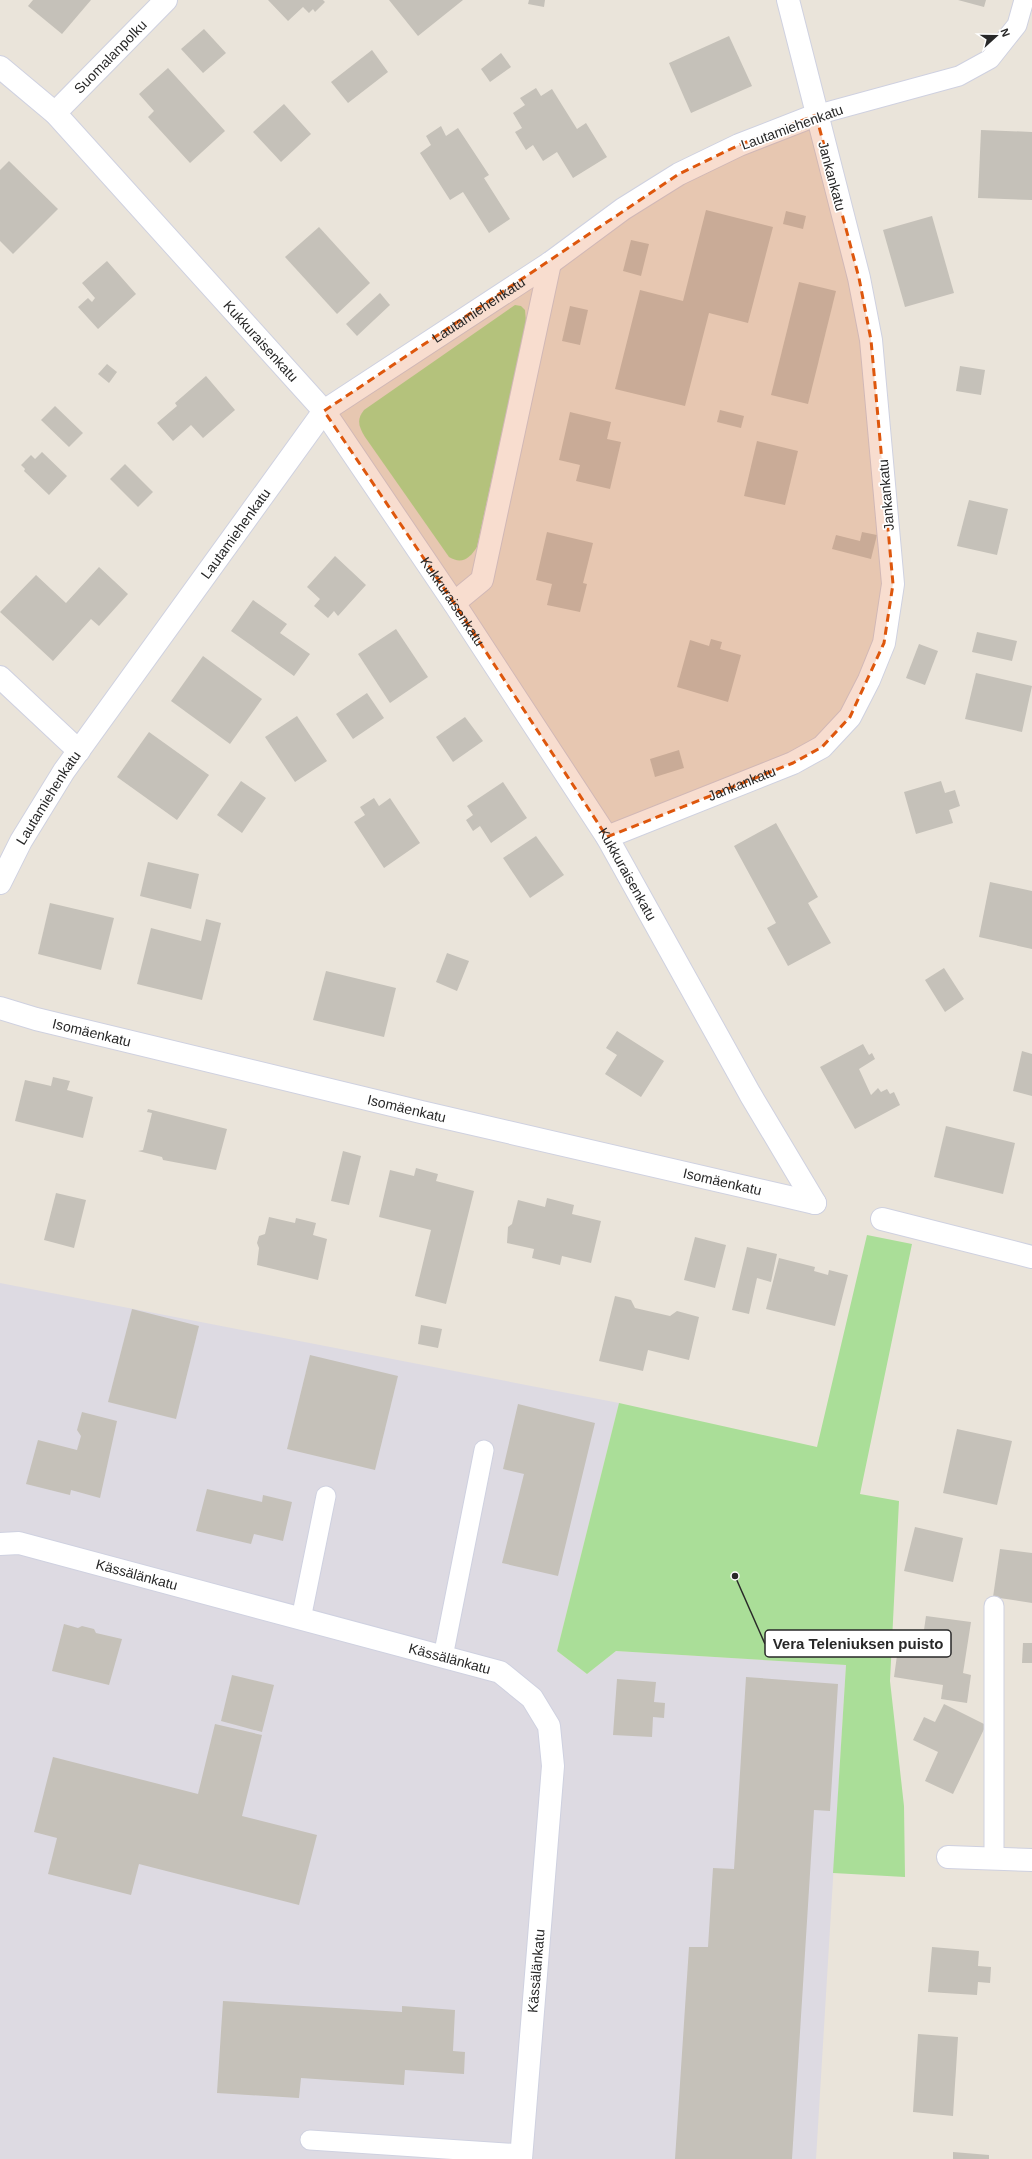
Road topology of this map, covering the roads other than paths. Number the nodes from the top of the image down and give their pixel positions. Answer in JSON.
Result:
{"nodes":[{"id":1,"x":166,"y":0,"type":"edge"},
{"id":2,"x":788,"y":0,"type":"edge"},
{"id":3,"x":1024,"y":0,"type":"edge"},
{"id":4,"x":0,"y":67,"type":"edge"},
{"id":5,"x":55,"y":113,"type":"junction"},
{"id":6,"x":816,"y":115,"type":"junction"},
{"id":7,"x":550,"y":263,"type":"junction"},
{"id":8,"x":324,"y":411,"type":"junction"},
{"id":9,"x":454,"y":603,"type":"junction"},
{"id":10,"x":0,"y":677,"type":"edge"},
{"id":11,"x":79,"y":751,"type":"junction"},
{"id":12,"x":607,"y":838,"type":"junction"},
{"id":13,"x":0,"y":883,"type":"edge"},
{"id":14,"x":0,"y":1008,"type":"edge"},
{"id":15,"x":815,"y":1203,"type":"joint"},
{"id":16,"x":882,"y":1218,"type":"dead end"},
{"id":17,"x":1032,"y":1257,"type":"edge"},
{"id":18,"x":484,"y":1450,"type":"dead end"},
{"id":19,"x":326,"y":1496,"type":"dead end"},
{"id":20,"x":0,"y":1544,"type":"edge"},
{"id":21,"x":994,"y":1606,"type":"dead end"},
{"id":22,"x":301,"y":1619,"type":"junction"},
{"id":23,"x":443,"y":1657,"type":"junction"},
{"id":24,"x":948,"y":1857,"type":"dead end"},
{"id":25,"x":994,"y":1859,"type":"junction"},
{"id":26,"x":1032,"y":1860,"type":"edge"},
{"id":27,"x":310,"y":2140,"type":"dead end"},
{"id":28,"x":521,"y":2156,"type":"edge"}],
"edges":[{"from":1,"to":5,"type":"street","name":"Suomalanpolku"},
{"from":2,"to":6,"type":"street","name":"Jankankatu"},
{"from":3,"to":6,"type":"lane","name":"Lautamiehenkatu"},
{"from":4,"to":5,"type":"street","name":"Kukkuraisenkatu"},
{"from":5,"to":8,"type":"street","name":"Kukkuraisenkatu"},
{"from":6,"to":7,"type":"street","name":"Lautamiehenkatu"},
{"from":6,"to":12,"type":"street","name":"Jankankatu"},
{"from":7,"to":8,"type":"street","name":"Lautamiehenkatu"},
{"from":7,"to":9,"type":"street","name":"Lautamiehenkatu"},
{"from":8,"to":9,"type":"street","name":"Kukkuraisenkatu"},
{"from":8,"to":11,"type":"street","name":"Lautamiehenkatu"},
{"from":9,"to":12,"type":"street","name":"Kukkuraisenkatu"},
{"from":10,"to":11,"type":"street"},
{"from":11,"to":13,"type":"street","name":"Lautamiehenkatu"},
{"from":12,"to":15,"type":"street","name":"Kukkuraisenkatu"},
{"from":14,"to":15,"type":"street","name":"Isomäenkatu"},
{"from":16,"to":17,"type":"street"},
{"from":18,"to":23,"type":"lane"},
{"from":19,"to":22,"type":"lane"},
{"from":20,"to":22,"type":"street","name":"Kässälänkatu"},
{"from":21,"to":25,"type":"lane"},
{"from":22,"to":23,"type":"street","name":"Kässälänkatu"},
{"from":23,"to":28,"type":"street","name":"Kässälänkatu"},
{"from":24,"to":25,"type":"street"},
{"from":25,"to":26,"type":"street"},
{"from":27,"to":28,"type":"lane"}]}
